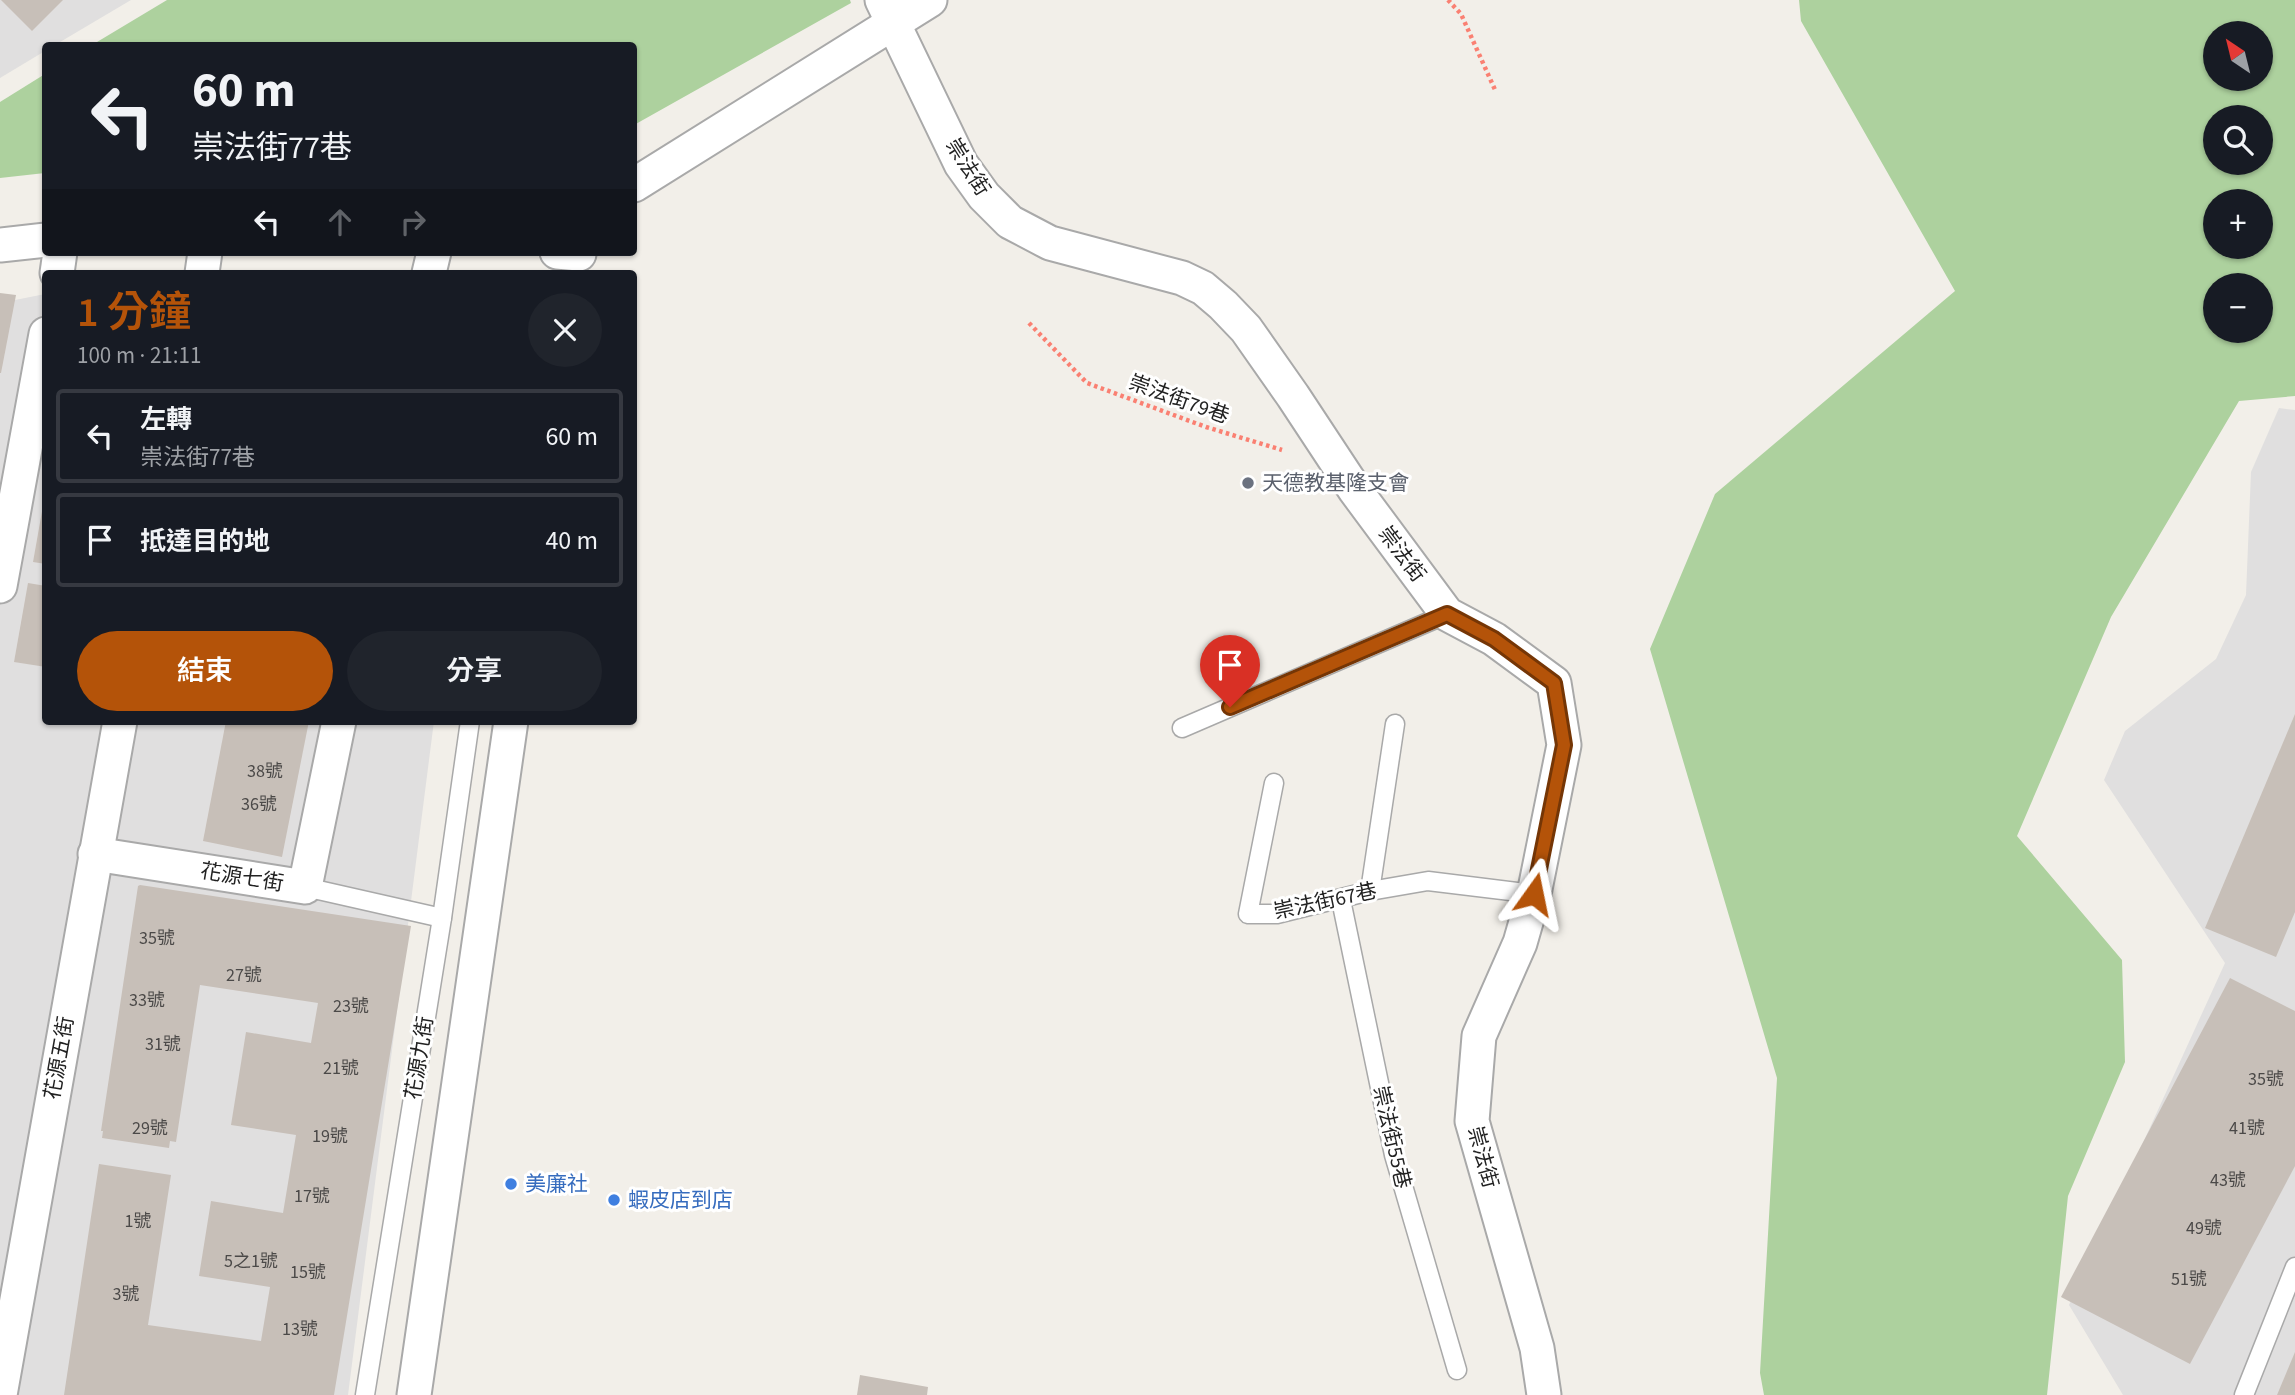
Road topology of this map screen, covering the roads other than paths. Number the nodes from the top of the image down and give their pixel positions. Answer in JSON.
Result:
{"nodes":[{"id":1,"x":930,"y":0,"type":"edge"},
{"id":2,"x":888,"y":11,"type":"edge"},
{"id":3,"x":637,"y":183,"type":"edge"},
{"id":4,"x":42,"y":240,"type":"edge"},
{"id":5,"x":0,"y":245,"type":"edge"},
{"id":6,"x":42,"y":356,"type":"edge"},
{"id":7,"x":0,"y":586,"type":"edge"},
{"id":8,"x":1447,"y":614,"type":"junction"},
{"id":9,"x":1395,"y":724,"type":"dead end"},
{"id":10,"x":119,"y":725,"type":"edge"},
{"id":11,"x":337,"y":725,"type":"edge"},
{"id":12,"x":469,"y":725,"type":"edge"},
{"id":13,"x":511,"y":725,"type":"edge"},
{"id":14,"x":1182,"y":728,"type":"dead end"},
{"id":15,"x":1274,"y":783,"type":"dead end"},
{"id":16,"x":95,"y":854,"type":"junction"},
{"id":17,"x":305,"y":887,"type":"junction"},
{"id":18,"x":1370,"y":891,"type":"junction"},
{"id":19,"x":1534,"y":894,"type":"junction"},
{"id":20,"x":1341,"y":900,"type":"junction"},
{"id":21,"x":442,"y":918,"type":"junction"},
{"id":22,"x":2295,"y":1267,"type":"edge"},
{"id":23,"x":1457,"y":1370,"type":"dead end"},
{"id":24,"x":0,"y":1395,"type":"edge"},
{"id":25,"x":365,"y":1395,"type":"edge"},
{"id":26,"x":414,"y":1395,"type":"edge"},
{"id":27,"x":1544,"y":1395,"type":"edge"},
{"id":28,"x":2244,"y":1395,"type":"edge"}],
"edges":[{"from":1,"to":2,"type":"street"},
{"from":2,"to":3,"type":"street"},
{"from":2,"to":8,"type":"street","name":"崇法街"},
{"from":4,"to":5,"type":"street"},
{"from":6,"to":7,"type":"street"},
{"from":8,"to":14,"type":"lane"},
{"from":8,"to":19,"type":"street","name":"崇法街"},
{"from":9,"to":18,"type":"lane"},
{"from":10,"to":16,"type":"street","name":"花源五街"},
{"from":11,"to":17,"type":"street","name":"花源七街"},
{"from":12,"to":21,"type":"lane","name":"花源九街"},
{"from":13,"to":26,"type":"street","name":"花源九街"},
{"from":15,"to":20,"type":"lane","name":"崇法街67巷"},
{"from":16,"to":17,"type":"street","name":"花源七街"},
{"from":16,"to":24,"type":"street","name":"花源五街"},
{"from":17,"to":21,"type":"lane"},
{"from":18,"to":19,"type":"lane","name":"崇法街67巷"},
{"from":18,"to":20,"type":"lane","name":"崇法街67巷"},
{"from":19,"to":27,"type":"street","name":"崇法街"},
{"from":20,"to":23,"type":"lane","name":"崇法街55巷"},
{"from":21,"to":25,"type":"lane","name":"花源九街"},
{"from":22,"to":28,"type":"lane"}]}
